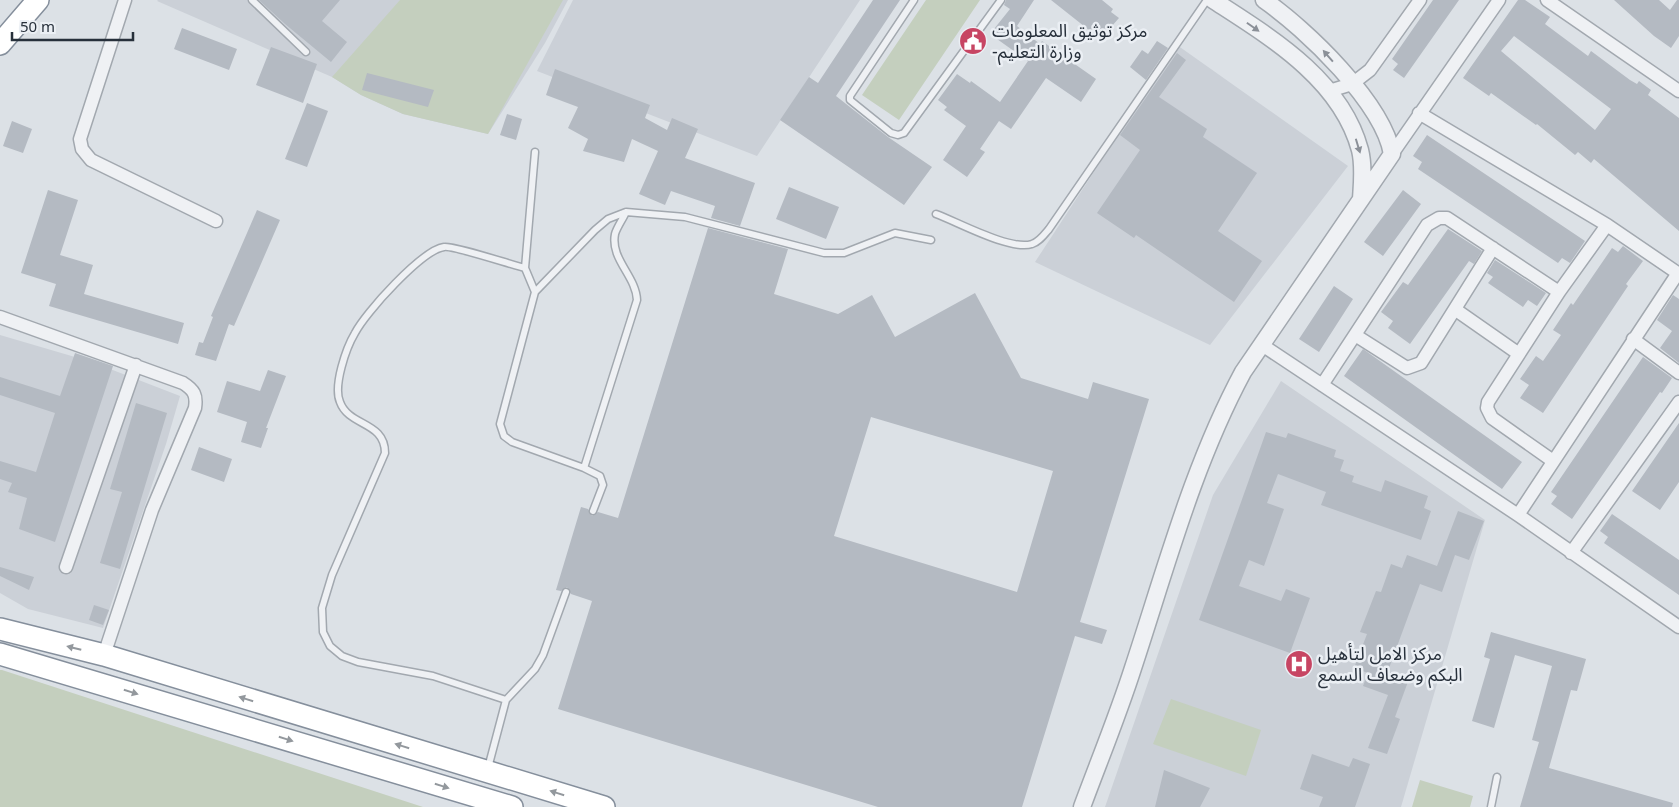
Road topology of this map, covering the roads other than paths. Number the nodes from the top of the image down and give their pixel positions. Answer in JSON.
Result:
{"nodes":[{"id":1,"x":38,"y":0,"type":"edge"},
{"id":2,"x":125,"y":0,"type":"edge"},
{"id":3,"x":252,"y":0,"type":"edge"},
{"id":4,"x":914,"y":0,"type":"edge"},
{"id":5,"x":1001,"y":0,"type":"edge"},
{"id":6,"x":1207,"y":0,"type":"edge"},
{"id":7,"x":1213,"y":0,"type":"edge"},
{"id":8,"x":1264,"y":0,"type":"edge"},
{"id":9,"x":1499,"y":0,"type":"edge"},
{"id":10,"x":1547,"y":0,"type":"edge"},
{"id":11,"x":1418,"y":1,"type":"edge"},
{"id":12,"x":0,"y":44,"type":"edge"},
{"id":13,"x":306,"y":52,"type":"dead end"},
{"id":14,"x":1352,"y":84,"type":"junction"},
{"id":15,"x":1677,"y":86,"type":"edge"},
{"id":16,"x":1329,"y":91,"type":"junction"},
{"id":17,"x":1420,"y":113,"type":"junction"},
{"id":18,"x":535,"y":152,"type":"dead end"},
{"id":19,"x":1392,"y":154,"type":"junction"},
{"id":20,"x":1361,"y":199,"type":"junction"},
{"id":21,"x":626,"y":212,"type":"junction"},
{"id":22,"x":936,"y":214,"type":"dead end"},
{"id":23,"x":216,"y":222,"type":"dead end"},
{"id":24,"x":1606,"y":225,"type":"junction"},
{"id":25,"x":931,"y":240,"type":"dead end"},
{"id":26,"x":1493,"y":248,"type":"junction"},
{"id":27,"x":525,"y":268,"type":"junction"},
{"id":28,"x":1678,"y":274,"type":"edge"},
{"id":29,"x":535,"y":292,"type":"junction"},
{"id":30,"x":1559,"y":292,"type":"junction"},
{"id":31,"x":1456,"y":310,"type":"junction"},
{"id":32,"x":0,"y":317,"type":"edge"},
{"id":33,"x":1355,"y":335,"type":"junction"},
{"id":34,"x":1633,"y":339,"type":"junction"},
{"id":35,"x":1262,"y":345,"type":"junction"},
{"id":36,"x":1519,"y":354,"type":"junction"},
{"id":37,"x":136,"y":366,"type":"junction"},
{"id":38,"x":1679,"y":373,"type":"edge"},
{"id":39,"x":1322,"y":385,"type":"junction"},
{"id":40,"x":1679,"y":402,"type":"edge"},
{"id":41,"x":1553,"y":461,"type":"junction"},
{"id":42,"x":584,"y":468,"type":"junction"},
{"id":43,"x":593,"y":511,"type":"dead end"},
{"id":44,"x":1518,"y":515,"type":"junction"},
{"id":45,"x":1572,"y":553,"type":"junction"},
{"id":46,"x":66,"y":567,"type":"dead end"},
{"id":47,"x":566,"y":592,"type":"dead end"},
{"id":48,"x":1679,"y":627,"type":"edge"},
{"id":49,"x":0,"y":629,"type":"edge"},
{"id":50,"x":0,"y":654,"type":"edge"},
{"id":51,"x":104,"y":656,"type":"junction"},
{"id":52,"x":506,"y":700,"type":"junction"},
{"id":53,"x":487,"y":772,"type":"junction"},
{"id":54,"x":1497,"y":777,"type":"dead end"},
{"id":55,"x":512,"y":807,"type":"edge"},
{"id":56,"x":604,"y":807,"type":"edge"},
{"id":57,"x":1082,"y":807,"type":"edge"},
{"id":58,"x":1491,"y":807,"type":"edge"}],
"edges":[{"from":1,"to":12,"type":"highway"},
{"from":2,"to":23,"type":"street"},
{"from":3,"to":13,"type":"lane"},
{"from":4,"to":5,"type":"lane"},
{"from":6,"to":22,"type":"lane"},
{"from":7,"to":16,"type":"street","one_way":true},
{"from":14,"to":8,"type":"street","one_way":true},
{"from":9,"to":17,"type":"street"},
{"from":10,"to":15,"type":"street"},
{"from":11,"to":14,"type":"street"},
{"from":14,"to":16,"type":"street"},
{"from":14,"to":19,"type":"street"},
{"from":16,"to":20,"type":"street","one_way":true},
{"from":17,"to":19,"type":"street"},
{"from":17,"to":24,"type":"street"},
{"from":18,"to":27,"type":"lane"},
{"from":19,"to":20,"type":"street"},
{"from":20,"to":35,"type":"street"},
{"from":21,"to":25,"type":"lane"},
{"from":21,"to":29,"type":"lane"},
{"from":21,"to":42,"type":"lane"},
{"from":24,"to":28,"type":"street"},
{"from":24,"to":30,"type":"street"},
{"from":26,"to":30,"type":"street"},
{"from":26,"to":31,"type":"street"},
{"from":26,"to":33,"type":"street"},
{"from":27,"to":29,"type":"lane"},
{"from":27,"to":52,"type":"lane"},
{"from":28,"to":34,"type":"street"},
{"from":29,"to":42,"type":"lane"},
{"from":30,"to":36,"type":"street"},
{"from":31,"to":33,"type":"street"},
{"from":31,"to":36,"type":"street"},
{"from":32,"to":37,"type":"street"},
{"from":33,"to":39,"type":"street"},
{"from":34,"to":38,"type":"street"},
{"from":34,"to":41,"type":"street"},
{"from":35,"to":39,"type":"street"},
{"from":35,"to":57,"type":"street"},
{"from":36,"to":41,"type":"street"},
{"from":37,"to":46,"type":"street"},
{"from":37,"to":51,"type":"street"},
{"from":39,"to":44,"type":"street"},
{"from":40,"to":45,"type":"street"},
{"from":41,"to":44,"type":"street"},
{"from":42,"to":43,"type":"lane"},
{"from":44,"to":45,"type":"street"},
{"from":45,"to":48,"type":"street"},
{"from":47,"to":52,"type":"lane"},
{"from":51,"to":49,"type":"highway","one_way":true},
{"from":50,"to":55,"type":"highway","one_way":true},
{"from":53,"to":51,"type":"highway","one_way":true},
{"from":52,"to":53,"type":"lane"},
{"from":56,"to":53,"type":"highway","one_way":true},
{"from":54,"to":58,"type":"lane"}]}
